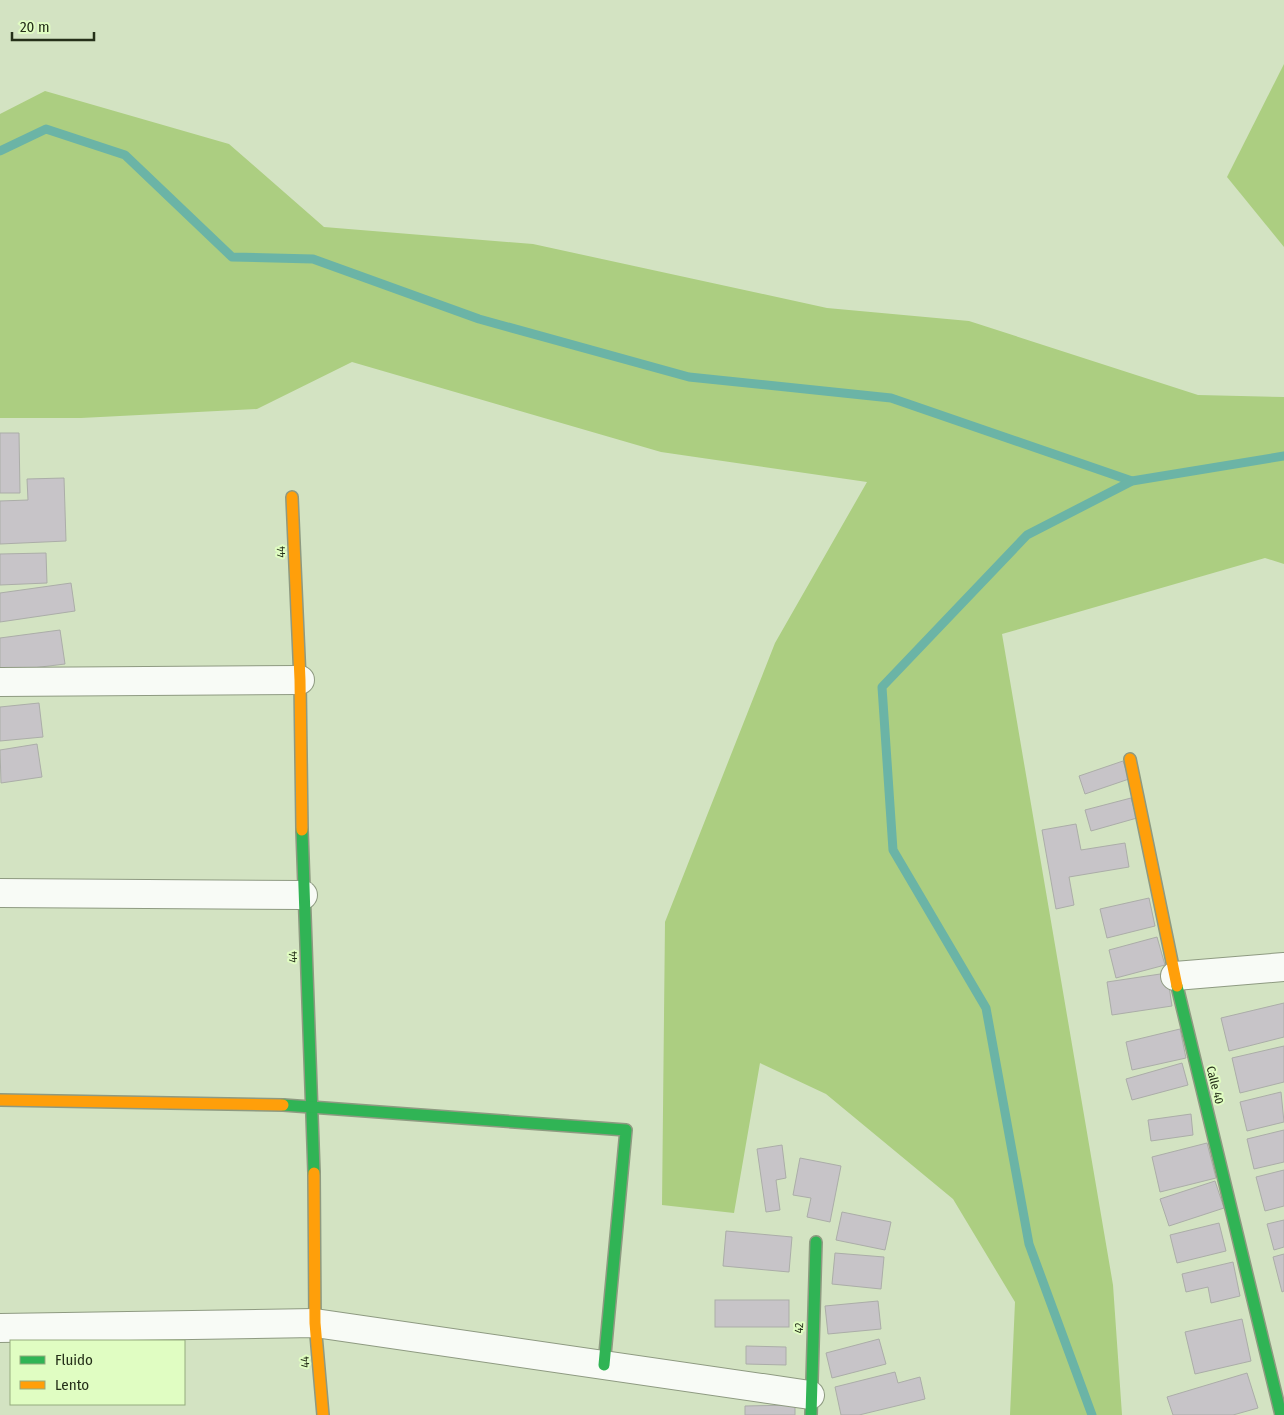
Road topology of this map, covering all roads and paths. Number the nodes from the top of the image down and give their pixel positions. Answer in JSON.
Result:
{"nodes":[{"id":1,"x":292,"y":497,"type":"dead end"},
{"id":2,"x":300,"y":680,"type":"junction"},
{"id":3,"x":0,"y":682,"type":"edge"},
{"id":4,"x":1130,"y":759,"type":"dead end"},
{"id":5,"x":0,"y":893,"type":"edge"},
{"id":6,"x":304,"y":895,"type":"junction"},
{"id":7,"x":1284,"y":967,"type":"edge"},
{"id":8,"x":1175,"y":976,"type":"junction"},
{"id":9,"x":0,"y":1100,"type":"edge"},
{"id":10,"x":313,"y":1106,"type":"junction"},
{"id":11,"x":816,"y":1242,"type":"dead end"},
{"id":12,"x":315,"y":1323,"type":"junction"},
{"id":13,"x":0,"y":1328,"type":"edge"},
{"id":14,"x":604,"y":1365,"type":"junction"},
{"id":15,"x":810,"y":1405,"type":"edge"},
{"id":16,"x":323,"y":1415,"type":"edge"},
{"id":17,"x":1281,"y":1415,"type":"edge"}],
"edges":[{"from":1,"to":2,"type":"street","name":"44"},
{"from":2,"to":3,"type":"street"},
{"from":2,"to":6,"type":"street","name":"44"},
{"from":4,"to":8,"type":"street","name":"Calle 40"},
{"from":5,"to":6,"type":"street"},
{"from":6,"to":10,"type":"street","name":"44"},
{"from":7,"to":8,"type":"street"},
{"from":8,"to":17,"type":"street","name":"Calle 40"},
{"from":9,"to":10,"type":"street"},
{"from":10,"to":12,"type":"street","name":"44"},
{"from":10,"to":14,"type":"street"},
{"from":11,"to":15,"type":"street","name":"42"},
{"from":12,"to":13,"type":"street"},
{"from":12,"to":14,"type":"street"},
{"from":12,"to":16,"type":"street","name":"44"},
{"from":14,"to":15,"type":"street"}]}
